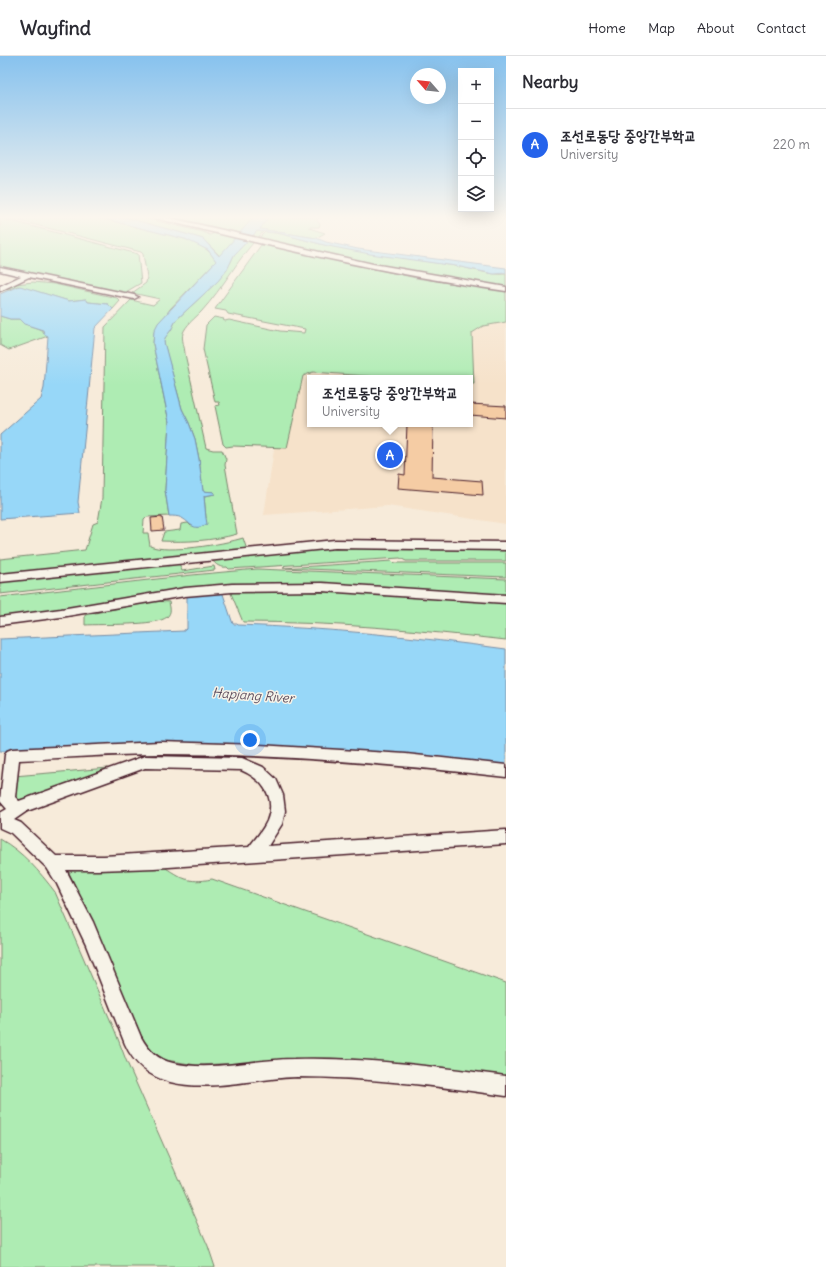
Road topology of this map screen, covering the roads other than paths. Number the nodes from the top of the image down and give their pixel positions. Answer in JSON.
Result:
{"nodes":[{"id":1,"x":16,"y":273,"type":"edge"},
{"id":2,"x":402,"y":273,"type":"edge"},
{"id":3,"x":28,"y":275,"type":"junction"},
{"id":4,"x":0,"y":289,"type":"edge"},
{"id":5,"x":506,"y":289,"type":"edge"},
{"id":6,"x":134,"y":297,"type":"dead end"},
{"id":7,"x":506,"y":546,"type":"edge"},
{"id":8,"x":0,"y":578,"type":"edge"},
{"id":9,"x":506,"y":599,"type":"edge"},
{"id":10,"x":0,"y":621,"type":"edge"},
{"id":11,"x":0,"y":626,"type":"edge"},
{"id":12,"x":160,"y":748,"type":"junction"},
{"id":13,"x":224,"y":750,"type":"junction"},
{"id":14,"x":145,"y":762,"type":"junction"},
{"id":15,"x":242,"y":764,"type":"junction"},
{"id":16,"x":506,"y":771,"type":"edge"},
{"id":17,"x":18,"y":808,"type":"junction"},
{"id":18,"x":0,"y":821,"type":"edge"},
{"id":19,"x":506,"y":837,"type":"edge"},
{"id":20,"x":254,"y":853,"type":"junction"},
{"id":21,"x":53,"y":863,"type":"junction"},
{"id":22,"x":506,"y":1086,"type":"edge"}],
"edges":[{"from":1,"to":3,"type":"street"},
{"from":2,"to":5,"type":"street"},
{"from":3,"to":4,"type":"street"},
{"from":3,"to":6,"type":"street"},
{"from":7,"to":8,"type":"street"},
{"from":9,"to":10,"type":"street"},
{"from":10,"to":11,"type":"street"},
{"from":12,"to":13,"type":"street"},
{"from":12,"to":14,"type":"street"},
{"from":12,"to":17,"type":"street"},
{"from":13,"to":15,"type":"street"},
{"from":13,"to":16,"type":"street"},
{"from":14,"to":15,"type":"street"},
{"from":14,"to":17,"type":"street"},
{"from":15,"to":20,"type":"street"},
{"from":17,"to":18,"type":"street"},
{"from":18,"to":21,"type":"street"},
{"from":19,"to":20,"type":"street"},
{"from":20,"to":21,"type":"street"},
{"from":21,"to":22,"type":"street"}]}
